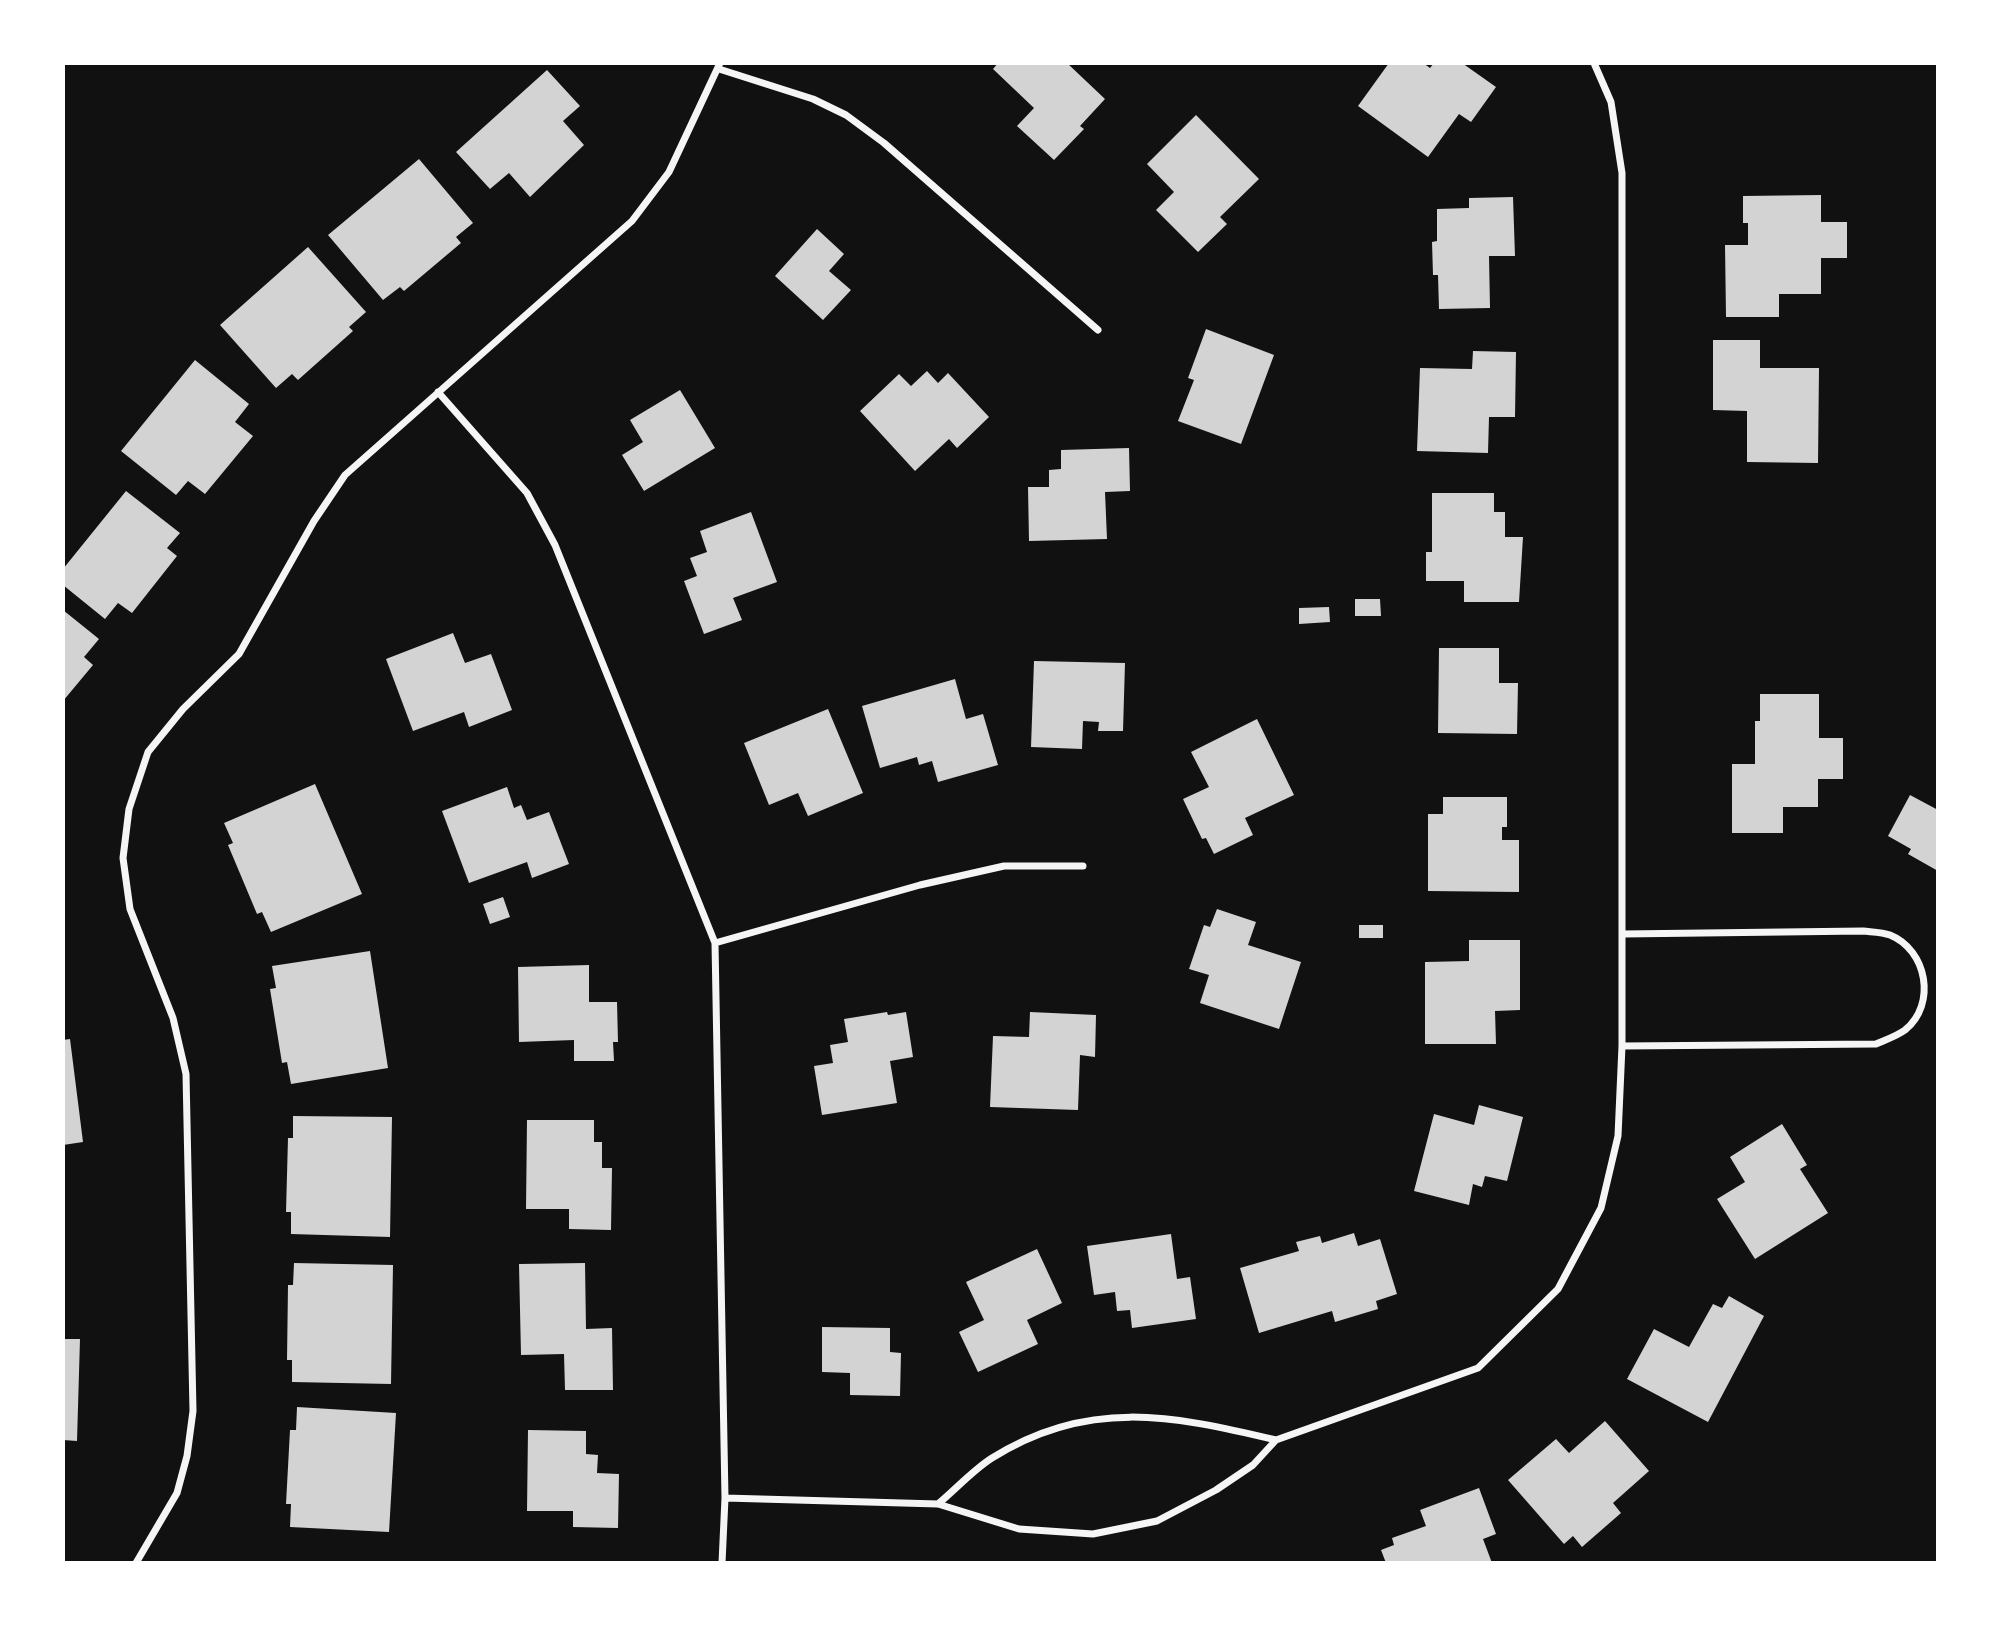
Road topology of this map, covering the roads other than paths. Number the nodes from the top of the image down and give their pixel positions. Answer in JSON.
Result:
{"nodes":[{"id":1,"x":1594,"y":63,"type":"edge"},
{"id":2,"x":720,"y":66,"type":"edge"},
{"id":3,"x":1098,"y":330,"type":"dead end"},
{"id":4,"x":438,"y":392,"type":"junction"},
{"id":5,"x":1083,"y":866,"type":"dead end"},
{"id":6,"x":1623,"y":934,"type":"junction"},
{"id":7,"x":715,"y":943,"type":"junction"},
{"id":8,"x":1622,"y":1046,"type":"junction"},
{"id":9,"x":1276,"y":1440,"type":"junction"},
{"id":10,"x":725,"y":1498,"type":"junction"},
{"id":11,"x":938,"y":1504,"type":"junction"},
{"id":12,"x":136,"y":1563,"type":"edge"},
{"id":13,"x":722,"y":1563,"type":"edge"}],
"edges":[{"from":1,"to":6,"type":"street"},
{"from":2,"to":3,"type":"street"},
{"from":2,"to":4,"type":"street"},
{"from":4,"to":7,"type":"street"},
{"from":4,"to":12,"type":"street"},
{"from":5,"to":7,"type":"street"},
{"from":6,"to":8,"type":"street"},
{"from":6,"to":8,"type":"street"},
{"from":7,"to":10,"type":"street"},
{"from":8,"to":9,"type":"street"},
{"from":9,"to":11,"type":"street"},
{"from":9,"to":11,"type":"street"},
{"from":10,"to":11,"type":"street"},
{"from":10,"to":13,"type":"street"}]}
